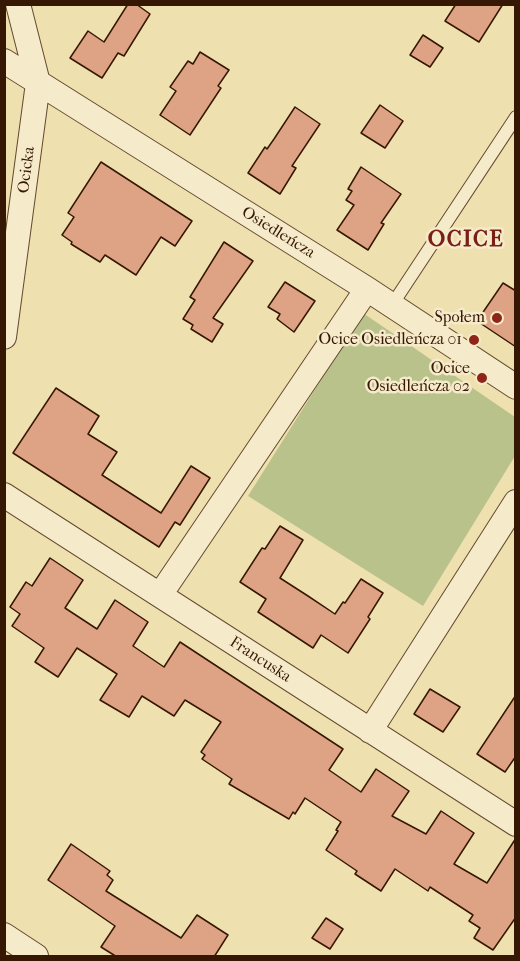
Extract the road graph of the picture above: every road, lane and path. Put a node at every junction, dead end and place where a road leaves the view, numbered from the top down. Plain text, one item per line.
1 (18, 4) edge
2 (4, 61) edge
3 (38, 83) junction
4 (516, 117) edge
5 (367, 289) junction
6 (392, 305) junction
7 (4, 337) edge
8 (516, 387) edge
9 (4, 495) edge
10 (516, 502) edge
11 (160, 596) junction
12 (370, 731) junction
13 (516, 824) edge
14 (4, 935) edge
15 (36, 957) edge

1 - 3 street, Ocicka
2 - 3 street, Osiedleńcza
3 - 5 street, Osiedleńcza
3 - 7 street, Ocicka
4 - 6 lane
5 - 6 street, Osiedleńcza
5 - 11 street
6 - 8 street, Osiedleńcza
9 - 11 street, Francuska
10 - 12 street
11 - 12 street, Francuska
12 - 13 street, Francuska
14 - 15 street

